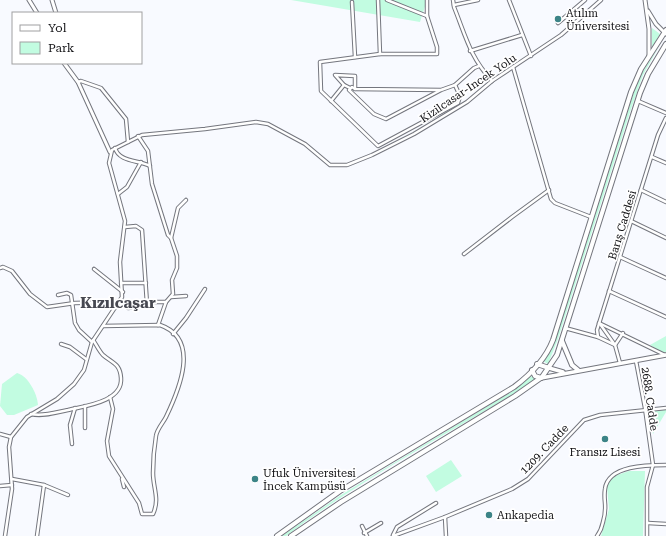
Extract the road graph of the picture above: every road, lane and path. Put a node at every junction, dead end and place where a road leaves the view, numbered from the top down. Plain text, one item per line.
1 (29, 0) edge
2 (52, 0) edge
3 (378, 0) edge
4 (387, 0) edge
5 (427, 0) edge
6 (453, 0) edge
7 (478, 0) edge
8 (509, 0) edge
9 (585, 0) edge
10 (601, 0) edge
11 (645, 0) edge
12 (352, 2) dead end
13 (454, 5) junction
14 (646, 8) junction
15 (36, 12) edge
16 (56, 12) edge
17 (427, 16) junction
18 (558, 22) dead end
19 (665, 32) edge
20 (522, 35) junction
21 (666, 44) edge
22 (470, 50) junction
23 (380, 54) junction
24 (649, 55) junction
25 (531, 56) junction
26 (355, 57) junction
27 (65, 64) edge
28 (479, 66) junction
29 (513, 67) junction
30 (492, 81) junction
31 (78, 82) junction
32 (344, 85) junction
33 (455, 85) junction
34 (350, 88) junction
35 (355, 89) junction
36 (441, 90) junction
37 (331, 101) junction
38 (637, 101) junction
39 (666, 113) edge
40 (666, 118) edge
41 (665, 122) edge
42 (138, 136) junction
43 (128, 142) junction
44 (115, 148) junction
45 (110, 152) junction
46 (652, 156) junction
47 (141, 162) junction
48 (666, 163) edge
49 (150, 167) junction
50 (549, 190) junction
51 (641, 190) junction
52 (118, 194) junction
53 (186, 200) dead end
54 (666, 202) edge
55 (591, 217) junction
56 (631, 221) junction
57 (125, 228) junction
58 (171, 238) junction
59 (666, 238) edge
60 (464, 254) dead end
61 (620, 256) junction
62 (0, 268) edge
63 (94, 269) dead end
64 (666, 278) edge
65 (121, 283) junction
66 (146, 283) junction
67 (205, 289) dead end
68 (609, 291) junction
69 (123, 292) junction
70 (58, 295) dead end
71 (186, 296) dead end
72 (172, 297) junction
73 (120, 301) junction
74 (166, 302) junction
75 (72, 304) junction
76 (147, 304) junction
77 (666, 317) edge
78 (599, 323) junction
79 (158, 325) junction
80 (103, 326) junction
81 (566, 328) junction
82 (623, 333) junction
83 (173, 334) junction
84 (598, 337) junction
85 (93, 341) junction
86 (561, 341) junction
87 (61, 344) dead end
88 (615, 345) junction
89 (666, 355) edge
90 (86, 359) junction
91 (636, 360) junction
92 (620, 363) junction
93 (537, 364) junction
94 (549, 368) junction
95 (532, 370) junction
96 (578, 370) junction
97 (564, 373) junction
98 (541, 378) junction
99 (110, 397) junction
100 (85, 406) junction
101 (75, 408) junction
102 (646, 408) junction
103 (666, 408) edge
104 (32, 414) junction
105 (85, 428) dead end
106 (0, 434) edge
107 (11, 437) junction
108 (72, 444) dead end
109 (653, 465) junction
110 (666, 465) edge
111 (120, 474) junction
112 (12, 479) junction
113 (12, 485) junction
114 (44, 485) junction
115 (0, 486) edge
116 (124, 487) dead end
117 (68, 495) dead end
118 (436, 503) dead end
119 (446, 518) junction
120 (381, 523) dead end
121 (648, 523) junction
122 (666, 524) edge
123 (362, 526) dead end
124 (364, 532) junction
125 (5, 536) edge
126 (37, 536) edge
127 (277, 536) edge
128 (291, 536) edge
129 (367, 536) edge
130 (393, 536) edge
131 (446, 536) edge
132 (597, 536) edge
133 (647, 536) edge

1 - 15 street
2 - 16 street
3 - 23 street
4 - 17 street
5 - 17 street
6 - 13 street
7 - 13 street
8 - 20 street
9 - 18 street
10 - 25 street, Kizilcasar-Incek Yolu
11 - 14 street
12 - 26 street
13 - 22 street
14 - 19 street
14 - 24 street
17 - 23 street
19 - 24 main road
20 - 22 street
20 - 25 street
21 - 38 main road
22 - 28 street
23 - 26 street
24 - 55 main road
25 - 29 street, Kizilcasar-Incek Yolu
26 - 37 street
27 - 31 street
28 - 30 street
28 - 33 street
29 - 30 street, Kizilcasar-Incek Yolu
29 - 50 street
30 - 42 street, Kizilcasar-Incek Yolu
31 - 43 street
31 - 45 street
32 - 34 street
32 - 35 street
32 - 37 street
33 - 36 street
33 - 37 street
34 - 35 street
34 - 36 street
35 - 36 street
38 - 39 street
38 - 81 main road
40 - 41 street, Barış Caddesi
41 - 46 street, Barış Caddesi
42 - 43 street, Kizilcasar-Incek Yolu
42 - 49 street
43 - 44 street, Kizilcasar-Incek Yolu
44 - 45 street, Kizilcasar-Incek Yolu
44 - 47 street
45 - 52 street
46 - 48 street
46 - 51 street, Barış Caddesi
47 - 49 street
47 - 52 street
49 - 58 street
50 - 55 street
50 - 60 street
51 - 54 street
51 - 56 street, Barış Caddesi
52 - 57 street
53 - 58 street
55 - 93 main road
56 - 59 street
56 - 61 street, Barış Caddesi
57 - 65 street
57 - 66 street
58 - 72 street
61 - 64 street
61 - 68 street, Barış Caddesi
62 - 75 street
63 - 69 street
65 - 66 street
65 - 69 street
66 - 76 street
67 - 83 street
68 - 77 street
68 - 78 street, Barış Caddesi
69 - 73 street
70 - 75 street
71 - 72 street
72 - 74 street
73 - 75 street
73 - 76 street
73 - 80 street
74 - 76 street
74 - 79 street
75 - 85 street
78 - 82 street
78 - 84 street, Barış Caddesi
78 - 88 street
79 - 80 street
79 - 83 street
80 - 85 street
81 - 84 street
81 - 86 main road
82 - 88 street
82 - 89 street
83 - 111 street
84 - 88 street
85 - 90 street
85 - 99 street
86 - 94 main road
86 - 96 main road
87 - 90 street
88 - 92 street
89 - 91 main road
90 - 104 street
91 - 92 main road
91 - 102 street, 2688. Cadde
92 - 96 main road
93 - 94 main road
93 - 95 main road
94 - 97 main road
94 - 98 main road
95 - 98 main road
95 - 127 main road
96 - 97 main road
97 - 98 main road
98 - 128 main road
99 - 100 street
99 - 111 street
100 - 101 street
100 - 105 street
101 - 104 street
101 - 108 street
102 - 103 street, 1209. Cadde
102 - 109 street, 2688. Cadde
102 - 119 street, 1209. Cadde
104 - 107 street
106 - 107 street
107 - 112 street
109 - 110 street
109 - 121 street, 2688. Cadde
109 - 132 street
111 - 116 street
112 - 113 street
112 - 114 street
113 - 115 street
113 - 125 street
114 - 117 street
114 - 126 street
118 - 130 street
119 - 130 street, 1209. Cadde
119 - 131 street
120 - 124 street
121 - 122 street
121 - 133 street, 2688. Cadde
123 - 124 street
124 - 129 street

